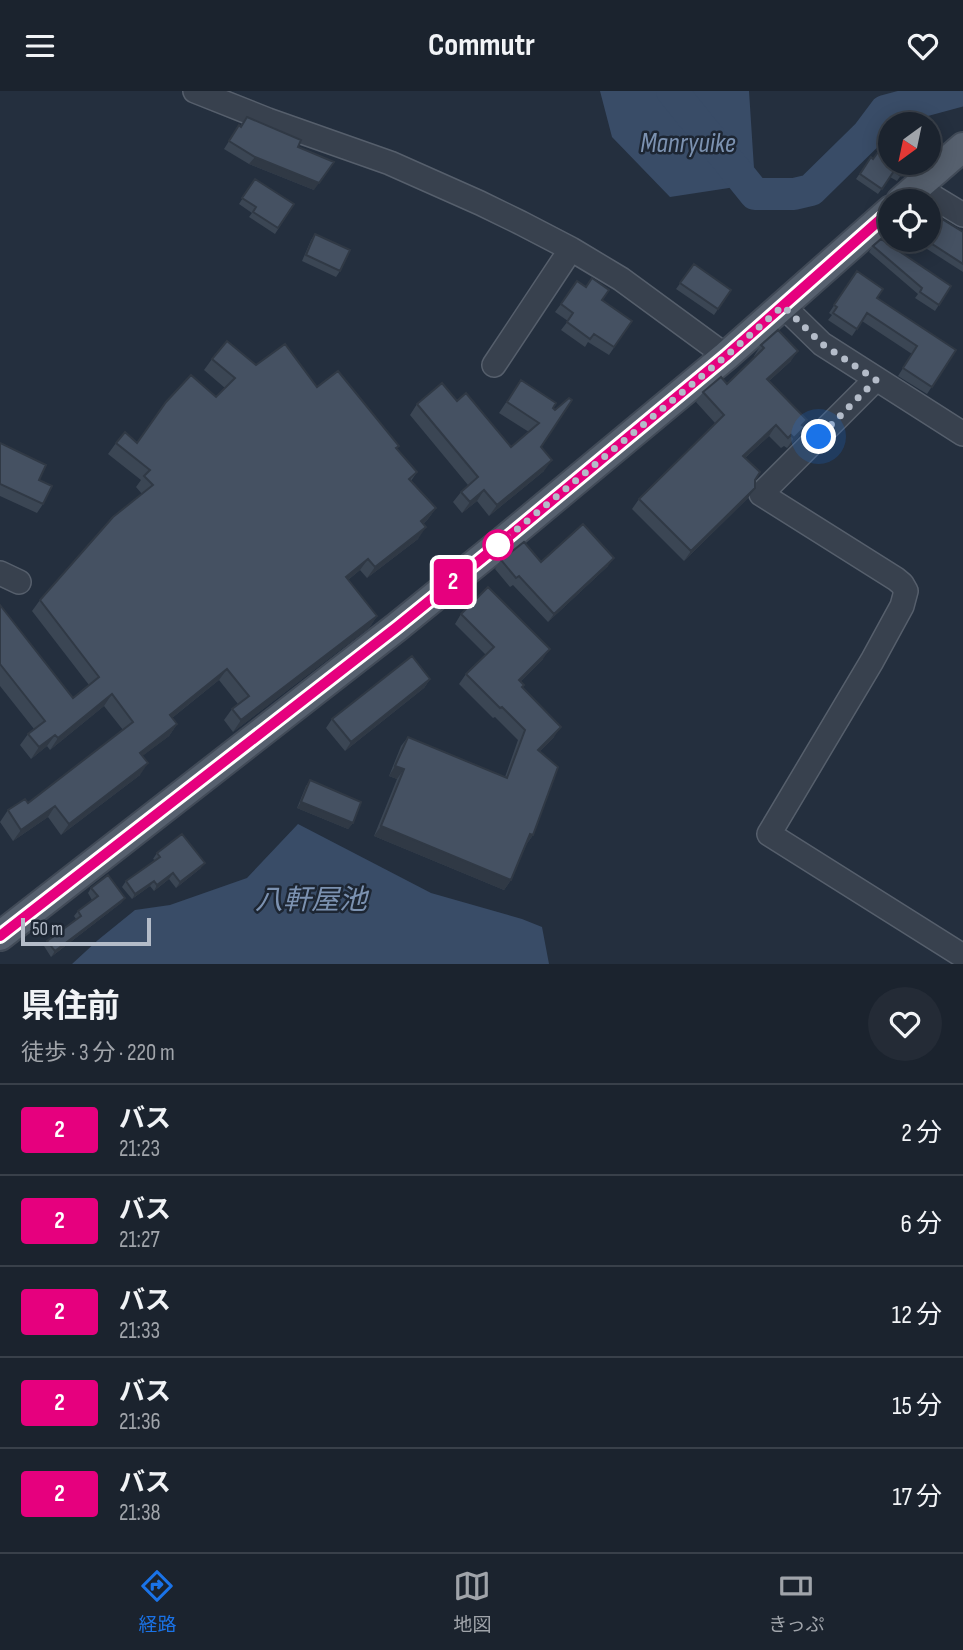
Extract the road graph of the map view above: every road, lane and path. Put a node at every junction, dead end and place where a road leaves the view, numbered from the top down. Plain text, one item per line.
1 (195, 91) edge
2 (963, 147) edge
3 (915, 189) edge
4 (941, 206) edge
5 (963, 215) edge
6 (878, 222) edge
7 (571, 249) junction
8 (783, 306) junction
9 (726, 356) junction
10 (494, 365) dead end
11 (876, 380) junction
12 (963, 434) edge
13 (0, 936) edge
14 (952, 956) edge

1 - 7 street
2 - 3 main road
4 - 5 street
6 - 8 main road
7 - 9 street
7 - 10 street
8 - 9 main road
8 - 11 street
9 - 13 main road
11 - 12 street
11 - 14 street

